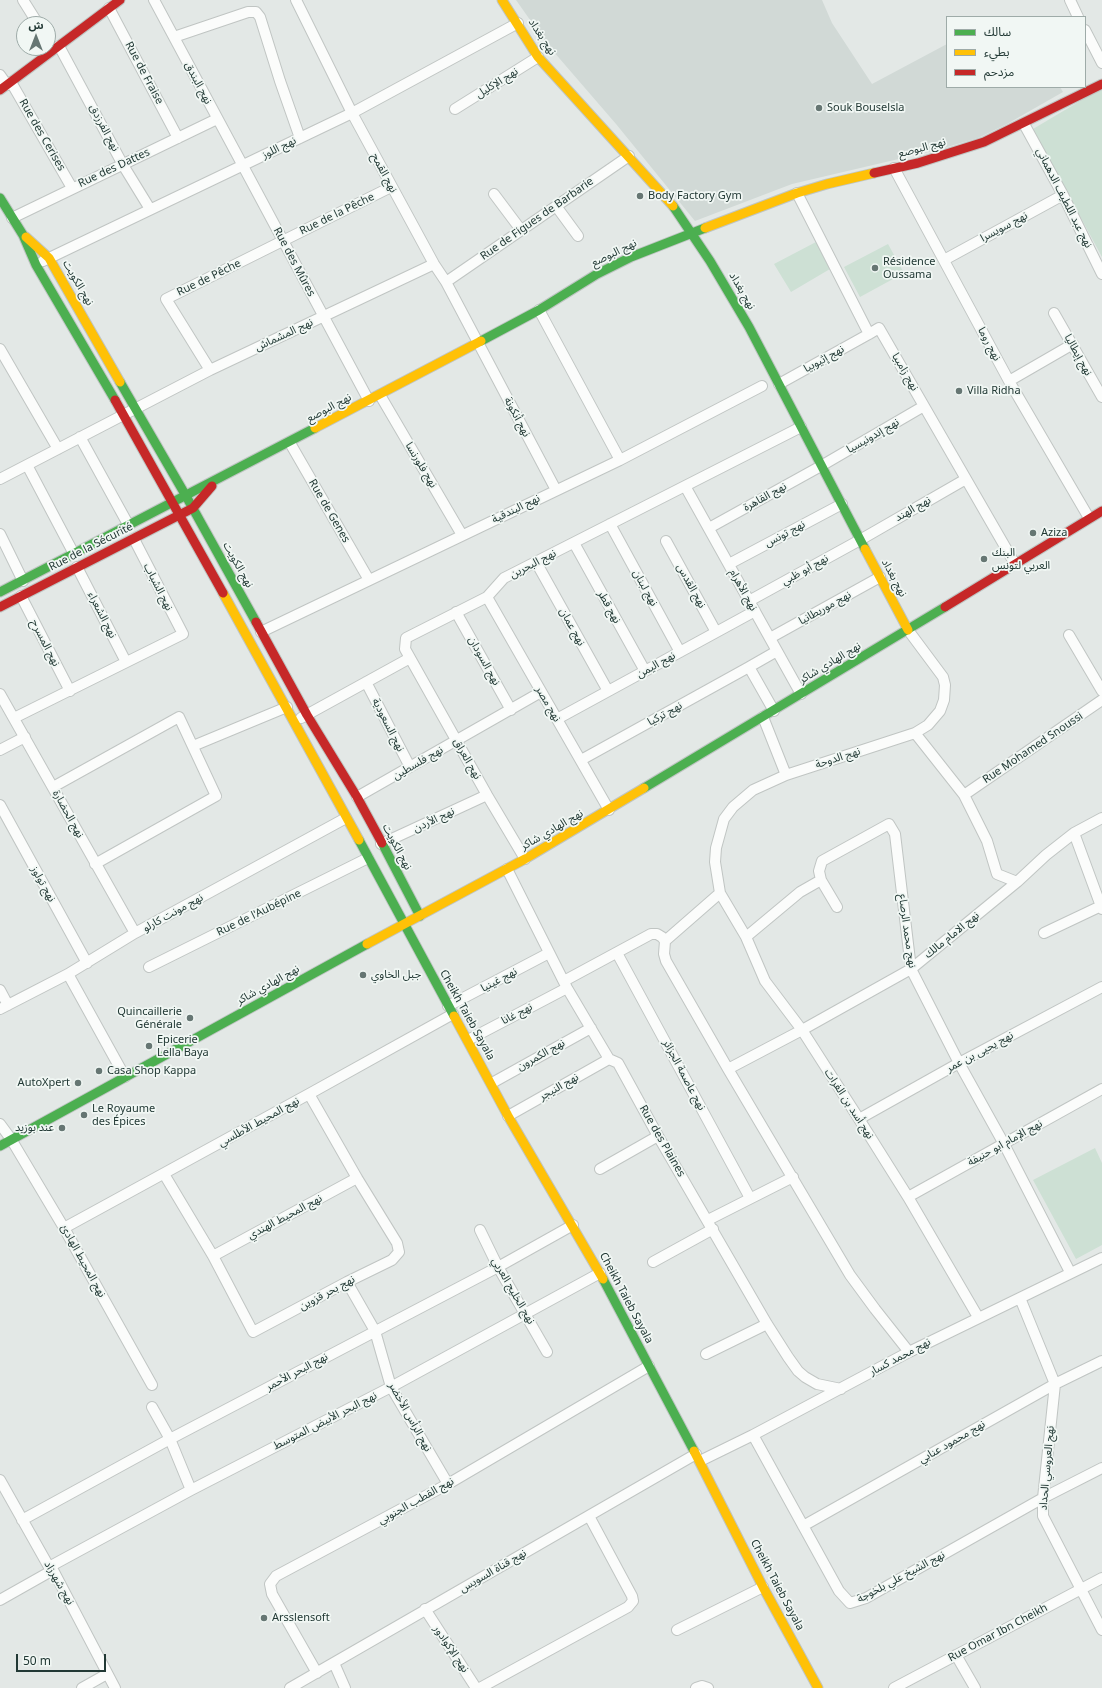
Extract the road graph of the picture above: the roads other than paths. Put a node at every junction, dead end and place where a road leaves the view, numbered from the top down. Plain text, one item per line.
1 (23, 0) edge
2 (120, 0) edge
3 (154, 0) edge
4 (296, 0) edge
5 (502, 0) edge
6 (1070, 0) edge
7 (109, 8) junction
8 (33, 16) edge
9 (1078, 16) edge
10 (518, 23) junction
11 (1086, 32) edge
12 (174, 37) junction
13 (56, 49) joint
14 (47, 56) edge
15 (538, 57) junction
16 (1102, 63) edge
17 (0, 75) edge
18 (1102, 84) edge
19 (6, 86) edge
20 (455, 109) dead end
21 (352, 113) junction
22 (217, 119) junction
23 (1024, 124) junction
24 (178, 138) junction
25 (300, 138) junction
26 (629, 156) junction
27 (123, 164) junction
28 (242, 166) junction
29 (894, 168) junction
30 (391, 187) junction
31 (72, 188) junction
32 (797, 193) junction
33 (494, 194) dead end
34 (1064, 195) junction
35 (0, 198) edge
36 (556, 206) junction
37 (150, 209) junction
38 (12, 218) junction
39 (521, 230) junction
40 (691, 233) junction
41 (23, 235) junction
42 (578, 236) dead end
43 (283, 241) junction
44 (49, 258) junction
45 (944, 260) junction
46 (434, 264) junction
47 (36, 265) junction
48 (1102, 274) edge
49 (446, 282) junction
50 (540, 310) junction
51 (1054, 313) dead end
52 (323, 316) junction
53 (869, 334) junction
54 (478, 344) junction
55 (1073, 344) junction
56 (0, 349) edge
57 (210, 370) junction
58 (1009, 382) junction
59 (778, 384) junction
60 (762, 386) dead end
61 (380, 395) junction
62 (1102, 397) edge
63 (369, 401) junction
64 (924, 406) junction
65 (136, 408) junction
66 (123, 414) junction
67 (801, 428) junction
68 (80, 437) junction
69 (290, 443) junction
70 (58, 449) junction
71 (620, 460) junction
72 (26, 465) junction
73 (821, 466) junction
74 (0, 479) edge
75 (966, 479) junction
76 (216, 481) junction
77 (685, 486) junction
78 (556, 490) junction
79 (186, 496) junction
80 (173, 503) junction
81 (842, 504) junction
82 (193, 508) junction
83 (1102, 511) edge
84 (180, 515) junction
85 (1089, 518) junction
86 (610, 524) junction
87 (129, 526) junction
88 (709, 528) junction
89 (0, 534) edge
90 (462, 535) junction
91 (134, 539) junction
92 (860, 540) junction
93 (666, 541) dead end
94 (574, 543) junction
95 (74, 554) junction
96 (536, 562) junction
97 (729, 564) junction
98 (1015, 564) junction
99 (77, 567) junction
100 (880, 577) junction
101 (23, 580) junction
102 (368, 580) junction
103 (0, 592) edge
104 (21, 596) junction
105 (487, 597) junction
106 (749, 601) junction
107 (0, 607) edge
108 (755, 611) junction
109 (456, 612) junction
110 (908, 630) junction
111 (261, 632) junction
112 (716, 632) junction
113 (1069, 636) dead end
114 (770, 638) junction
115 (777, 651) junction
116 (680, 652) junction
117 (410, 658) junction
118 (126, 662) junction
119 (749, 667) junction
120 (645, 671) junction
121 (366, 682) junction
122 (70, 691) junction
123 (608, 691) junction
124 (1102, 691) edge
125 (541, 692) junction
126 (801, 694) junction
127 (0, 696) edge
128 (1102, 700) edge
129 (287, 707) junction
130 (511, 710) junction
131 (774, 711) junction
132 (307, 715) junction
133 (14, 718) junction
134 (763, 718) junction
135 (557, 719) junction
136 (295, 721) junction
137 (915, 733) junction
138 (25, 737) junction
139 (456, 741) junction
140 (193, 746) junction
141 (0, 750) edge
142 (581, 760) junction
143 (410, 767) junction
144 (786, 775) junction
145 (53, 787) junction
146 (487, 795) junction
147 (964, 795) junction
148 (357, 797) junction
149 (0, 805) edge
150 (609, 810) junction
151 (346, 818) junction
152 (1102, 818) edge
153 (1074, 833) junction
154 (381, 844) junction
155 (368, 858) junction
156 (525, 859) junction
157 (95, 864) junction
158 (507, 869) junction
159 (821, 880) junction
160 (1017, 882) junction
161 (720, 893) junction
162 (837, 907) dead end
163 (1101, 908) edge
164 (420, 916) junction
165 (403, 924) junction
166 (135, 933) junction
167 (1044, 933) dead end
168 (746, 937) junction
169 (665, 941) junction
170 (549, 953) junction
171 (617, 953) junction
172 (87, 963) junction
173 (149, 968) dead end
174 (911, 969) junction
175 (68, 974) junction
176 (565, 985) junction
177 (1102, 987) edge
178 (0, 990) edge
179 (4, 1007) edge
180 (450, 1010) junction
181 (591, 1028) junction
182 (802, 1030) junction
183 (468, 1040) junction
184 (609, 1059) junction
185 (959, 1063) junction
186 (728, 1069) junction
187 (125, 1077) junction
188 (492, 1083) junction
189 (1102, 1089) edge
190 (309, 1094) junction
191 (508, 1116) junction
192 (859, 1119) junction
193 (0, 1124) edge
194 (658, 1136) junction
195 (12, 1139) junction
196 (1004, 1144) junction
197 (0, 1146) edge
198 (600, 1169) dead end
199 (164, 1174) junction
200 (357, 1178) junction
201 (793, 1178) junction
202 (908, 1197) junction
203 (750, 1198) junction
204 (710, 1224) junction
205 (573, 1225) junction
206 (64, 1228) junction
207 (480, 1230) dead end
208 (213, 1256) junction
209 (1102, 1258) edge
210 (653, 1262) dead end
211 (498, 1267) junction
212 (1070, 1272) junction
213 (600, 1273) junction
214 (347, 1282) junction
215 (1020, 1298) junction
216 (526, 1314) junction
217 (978, 1317) junction
218 (766, 1324) junction
219 (375, 1331) junction
220 (547, 1352) dead end
221 (909, 1352) junction
222 (706, 1354) dead end
223 (1102, 1361) edge
224 (650, 1366) junction
225 (1055, 1384) junction
226 (152, 1385) dead end
227 (391, 1387) junction
228 (841, 1389) junction
229 (152, 1407) dead end
230 (753, 1436) junction
231 (170, 1440) junction
232 (698, 1458) junction
233 (1102, 1468) edge
234 (0, 1480) edge
235 (448, 1484) junction
236 (191, 1490) junction
237 (4, 1498) edge
238 (1044, 1498) junction
239 (589, 1516) junction
240 (22, 1520) junction
241 (803, 1526) junction
242 (51, 1568) junction
243 (1102, 1578) edge
244 (764, 1587) junction
245 (1080, 1590) junction
246 (0, 1600) edge
247 (425, 1609) junction
248 (677, 1630) dead end
249 (1102, 1630) edge
250 (956, 1655) junction
251 (334, 1663) junction
252 (317, 1673) junction
253 (107, 1674) junction
254 (82, 1688) edge
255 (115, 1688) edge
256 (290, 1688) edge
257 (345, 1688) edge
258 (476, 1688) edge
259 (480, 1688) edge
260 (696, 1688) edge
261 (708, 1688) edge
262 (818, 1688) edge
263 (894, 1688) edge
264 (975, 1688) edge

1 - 8 street
2 - 7 street
3 - 12 street, نهج البندق
4 - 21 street, نهج القمح
5 - 10 street, نهج بغداد
6 - 9 street
7 - 13 street
7 - 24 street, Rue de Fraise
10 - 15 street, نهج بغداد
10 - 21 street, نهج اللوز
11 - 16 street
12 - 22 street, نهج البندق
12 - 25 street
13 - 27 street, نهج الفرزدق
14 - 19 street
15 - 20 street, نهج الإكليل
15 - 26 street, نهج بغداد
17 - 19 street, Rue des Cerises
18 - 23 street, نهج البوصع
19 - 31 street, Rue des Cerises
21 - 25 street, نهج اللوز
21 - 30 street, نهج القمح
22 - 24 street, Rue des Dattes
22 - 28 street, نهج البندق
23 - 29 street, نهج البوصع
23 - 34 street, نهج عبد اللطيف الدهماني
24 - 27 street, Rue des Dattes
25 - 28 street, نهج اللوز
26 - 36 street, Rue de Figues de Barbarie
26 - 40 street, نهج بغداد
27 - 31 street, Rue des Dattes
27 - 37 street, نهج الفرزدق
28 - 37 street, نهج اللوز
28 - 43 street, Rue des Mûres
29 - 32 street, نهج البوصع
29 - 45 street, نهج روما
30 - 43 street, Rue de la Pêche
30 - 46 street, نهج القمح
31 - 38 street, Rue des Dattes
32 - 40 street, نهج البوصع
32 - 53 street
33 - 39 street
34 - 45 street, نهج سويسرا
34 - 48 street, نهج عبد اللطيف الدهماني
35 - 38 street, نهج الكويت
36 - 39 street, Rue de Figues de Barbarie
36 - 42 street
37 - 44 street, نهج اللوز
38 - 41 street, نهج الكويت
39 - 49 street, Rue de Figues de Barbarie
40 - 50 street, نهج البوصع
40 - 59 street, نهج بغداد
41 - 44 street, نهج الكويت
41 - 47 street, نهج الكويت
43 - 52 street, Rue des Mûres
43 - 57 street, Rue de Pêche
44 - 47 street, نهج اللوز
44 - 65 street, نهج الكويت
45 - 58 street, نهج روما
46 - 49 street, نهج القمح
46 - 52 street, نهج المشماش
47 - 66 street, نهج الكويت
49 - 54 street, نهج القمح
50 - 54 street, نهج البوصع
50 - 71 street
51 - 55 street, نهج إيطاليا
52 - 57 street, نهج المشماش
52 - 63 street, Rue des Mûres
53 - 59 street, نهج إثيوبيا
53 - 64 street, نهج زامبيا
54 - 61 street, نهج البوصع
54 - 78 street, نهج أنكونة
55 - 58 street
55 - 62 street, نهج إيطاليا
56 - 70 street
57 - 65 street, نهج المشماش
58 - 85 street, نهج روما
59 - 67 street, نهج بغداد
60 - 71 street, نهج البندقية
61 - 63 street, نهج البوصع
61 - 90 street, نهج فلورنسا
63 - 69 street, نهج البوصع
64 - 73 street, نهج إندونيسيا
64 - 75 street, نهج زامبيا
65 - 66 street, نهج المشماش
65 - 79 street, نهج الكويت
66 - 68 street, نهج المشماش
66 - 80 street, نهج الكويت
67 - 73 street, نهج بغداد
67 - 77 street, نهج البحرين
68 - 70 street, نهج المشماش
68 - 87 street
69 - 76 street, نهج البوصع
69 - 102 street, Rue de Genes
70 - 72 street, نهج المشماش
71 - 78 street, نهج البندقية
72 - 74 street, نهج المشماش
72 - 95 street
73 - 81 street, نهج بغداد
73 - 88 street, نهج القاهرة
75 - 92 street, نهج الهند
75 - 98 street, نهج زامبيا
76 - 79 street, نهج البوصع
76 - 82 street
77 - 86 street, نهج البحرين
77 - 88 street, نهج الأهرام
78 - 90 street, نهج البندقية
79 - 80 street, Rue de la Sécurité
79 - 82 street, نهج الكويت
80 - 84 street, نهج الكويت
80 - 87 street, Rue de la Sécurité
81 - 92 street, نهج بغداد
81 - 97 street, نهج تونس
82 - 84 street, Rue de la Sécurité
82 - 111 street, نهج الكويت
83 - 85 street, نهج الهادي شاكر
84 - 91 street, Rue de la Sécurité
84 - 129 street, نهج الكويت
85 - 98 street, نهج الهادي شاكر
86 - 94 street, نهج البحرين
86 - 116 street, نهج لبنان
87 - 95 street, Rue de la Sécurité
88 - 97 street, نهج الأهرام
89 - 101 street
90 - 102 street, نهج البندقية
91 - 99 street, Rue de la Sécurité
91 - 118 street, نهج الشباب
92 - 100 street, نهج بغداد
92 - 106 street, نهج أبو ظبي
93 - 112 street, نهج القدس
94 - 96 street, نهج البحرين
94 - 120 street, نهج قطر
95 - 101 street, Rue de la Sécurité
96 - 105 street, نهج البحرين
96 - 123 street, نهج عمان
97 - 106 street, نهج الأهرام
98 - 110 street, نهج الهادي شاكر
99 - 104 street, Rue de la Sécurité
99 - 118 street, نهج الشعراء
100 - 110 street, نهج بغداد
100 - 114 street, نهج موريطانيا
101 - 103 street, Rue de la Sécurité
102 - 111 street, نهج البندقية
104 - 107 street, Rue de la Sécurité
104 - 122 street, نهج المسرح
105 - 109 street, نهج البحرين
105 - 125 street, نهج مصر
106 - 108 street, نهج الأهرام
108 - 112 street, نهج اليمن
108 - 114 street, نهج الأهرام
109 - 117 street, نهج البحرين
109 - 130 street, نهج السودان
110 - 126 street, نهج الهادي شاكر
110 - 137 street, نهج الدوحة
111 - 132 street, نهج الكويت
112 - 116 street, نهج اليمن
113 - 124 street
114 - 115 street, نهج الأهرام
115 - 119 street
115 - 126 street, نهج الأهرام
116 - 120 street, نهج اليمن
117 - 121 street
117 - 139 street, نهج العراق
118 - 122 street
119 - 131 street
119 - 142 street, نهج تركيا
120 - 123 street, نهج اليمن
121 - 132 street
121 - 143 street, نهج السعودية
122 - 133 street
123 - 135 street, نهج اليمن
125 - 130 street, نهج فلسطين
125 - 135 street, نهج مصر
126 - 131 street, نهج الهادي شاكر
127 - 133 street, نهج الحضارة
128 - 147 street, Rue Mohamed Snoussi
129 - 136 street, نهج الكويت
129 - 140 street
130 - 139 street, نهج فلسطين
131 - 134 street, نهج الهادي شاكر
132 - 136 street
132 - 148 street, نهج الكويت
133 - 138 street, نهج الحضارة
134 - 144 street
134 - 150 street, نهج الهادي شاكر
135 - 142 street, نهج مصر
136 - 151 street, نهج الكويت
137 - 144 street, نهج الدوحة
137 - 147 street
138 - 141 street
138 - 145 street, نهج الحضارة
139 - 143 street, نهج فلسطين
139 - 146 street, نهج العراق
140 - 145 street
140 - 157 street
142 - 150 street, نهج مصر
143 - 148 street, نهج فلسطين
144 - 161 street, نهج الدوحة
145 - 157 street, نهج الحضارة
146 - 154 street, نهج الأردن
146 - 156 street, نهج العراق
147 - 160 street
148 - 154 street, نهج الكويت
149 - 172 street, نهج تولوز
150 - 156 street, نهج الهادي شاكر
151 - 155 street, نهج الكويت
151 - 166 street, نهج مونت كارلو
152 - 153 street, نهج الامام مالك
153 - 160 street, نهج الامام مالك
153 - 163 street
154 - 164 street, نهج الكويت
155 - 165 street, نهج الكويت
155 - 173 street, Rue de l'Aubépine
156 - 158 street, نهج الهادي شاكر
157 - 166 street, نهج الحضارة
158 - 164 street, نهج الهادي شاكر
158 - 170 street, Rue des Plaines
159 - 162 street
159 - 168 street
159 - 174 street, نهج محمد الرصاع
160 - 174 street, نهج الامام مالك
161 - 168 street, نهج أسد بن الفرات
161 - 169 street
163 - 167 street
164 - 165 street, نهج الهادي شاكر
165 - 180 street, Cheikh Taieb Sayala
165 - 187 street, نهج الهادي شاكر
166 - 172 street, نهج مونت كارلو
168 - 182 street, نهج أسد بن الفرات
169 - 171 street, نهج غانا
169 - 186 street
170 - 176 street, Rue des Plaines
170 - 180 street, نهج غينيا
171 - 176 street, نهج غانا
171 - 203 street, نهج عاصمة الجزائر
172 - 175 street, نهج مونت كارلو
174 - 182 street, نهج الامام مالك
174 - 185 street, نهج محمد الرصاع
175 - 179 street, نهج مونت كارلو
175 - 187 street
176 - 181 street, Rue des Plaines
176 - 183 street, نهج غانا
177 - 185 street, نهج يحيى بن عمر
178 - 179 street
180 - 183 street, Cheikh Taieb Sayala
180 - 190 street, نهج المحيط الأطلسي
181 - 184 street, Rue des Plaines
181 - 188 street, نهج الكمرون
182 - 186 street, نهج الامام مالك
182 - 192 street, نهج أسد بن الفرات
183 - 188 street, Cheikh Taieb Sayala
184 - 191 street, نهج النيجر
184 - 194 street, Rue des Plaines
185 - 192 street, نهج يحيى بن عمر
185 - 196 street, نهج محمد الرصاع
186 - 201 street
187 - 195 street, نهج الهادي شاكر
188 - 191 street, Cheikh Taieb Sayala
189 - 196 street, نهج الإمام ابو حنيفة
190 - 199 street, نهج المحيط الأطلسي
190 - 200 street, نهج بحر قزوين
191 - 205 street, Cheikh Taieb Sayala
192 - 202 street, نهج أسد بن الفرات
193 - 195 street, نهج المحيط الهادئ
194 - 198 street
194 - 204 street, Rue des Plaines
195 - 197 street, نهج الهادي شاكر
195 - 206 street, نهج المحيط الهادئ
196 - 202 street, نهج الإمام ابو حنيفة
196 - 212 street, نهج محمد الرصاع
199 - 206 street, نهج المحيط الأطلسي
199 - 208 street, نهج بحر قزوين
200 - 208 street, نهج المحيط الهندي
200 - 214 street, نهج بحر قزوين
201 - 203 street
201 - 221 street
202 - 217 street, نهج أسد بن الفرات
203 - 204 street
204 - 210 street
204 - 218 street, Rue des Plaines
205 - 211 street, نهج البحر الأحمر
205 - 213 street, Cheikh Taieb Sayala
206 - 226 street, نهج المحيط الهادئ
207 - 211 street, نهج الخليج العربي
208 - 214 street, نهج بحر قزوين
209 - 212 street, نهج محمد كسار
211 - 216 street, نهج الخليج العربي
211 - 219 street, نهج البحر الأحمر
212 - 215 street, نهج محمد كسار
213 - 216 street, نهج البحر الأبيض المتوسط
213 - 224 street, Cheikh Taieb Sayala
214 - 219 street, نهج الرأس الأخضر
215 - 217 street, نهج محمد كسار
215 - 225 street, نهج العروسي الحداد
216 - 220 street, نهج الخليج العربي
216 - 227 street, نهج البحر الأبيض المتوسط
217 - 221 street, نهج محمد كسار
218 - 222 street
218 - 228 street, Rue des Plaines
219 - 227 street, نهج الرأس الأخضر
219 - 231 street, نهج البحر الأحمر
221 - 228 street, نهج محمد كسار
223 - 225 street, نهج محمود عنابي
224 - 232 street, Cheikh Taieb Sayala
224 - 235 street, نهج القطب الجنوبي
225 - 238 street, نهج العروسي الحداد
225 - 241 street, نهج محمود عنابي
227 - 235 street, نهج الرأس الأخضر
227 - 236 street, نهج البحر الأبيض المتوسط
228 - 230 street, نهج محمد كسار
229 - 231 street
230 - 232 street, نهج محمد كسار
230 - 241 street, نهج الشيخ علي بلخوجة
231 - 236 street
231 - 240 street, نهج البحر الأحمر
232 - 239 street, نهج قناة السويس
232 - 244 street, Cheikh Taieb Sayala
233 - 238 street, نهج الشيخ علي بلخوجة
234 - 237 street, نهج شهرزاد
235 - 252 street, نهج القطب الجنوبي
236 - 242 street, نهج البحر الأبيض المتوسط
237 - 240 street, نهج شهرزاد
238 - 241 street, نهج الشيخ علي بلخوجة
238 - 245 street, نهج العروسي الحداد
239 - 247 street, نهج قناة السويس
239 - 259 street
240 - 242 street, نهج شهرزاد
242 - 246 street, نهج البحر الأبيض المتوسط
242 - 253 street, نهج شهرزاد
243 - 245 street, Rue Omar Ibn Cheikh
244 - 248 street
244 - 262 street, Cheikh Taieb Sayala
245 - 249 street, نهج العروسي الحداد
245 - 250 street, Rue Omar Ibn Cheikh
247 - 251 street, نهج قناة السويس
247 - 258 street, نهج الإكوادور
250 - 263 street, Rue Omar Ibn Cheikh
250 - 264 street
251 - 252 street, نهج قناة السويس
251 - 257 street
252 - 256 street, نهج قناة السويس
253 - 254 street
253 - 255 street, نهج شهرزاد
260 - 261 street

